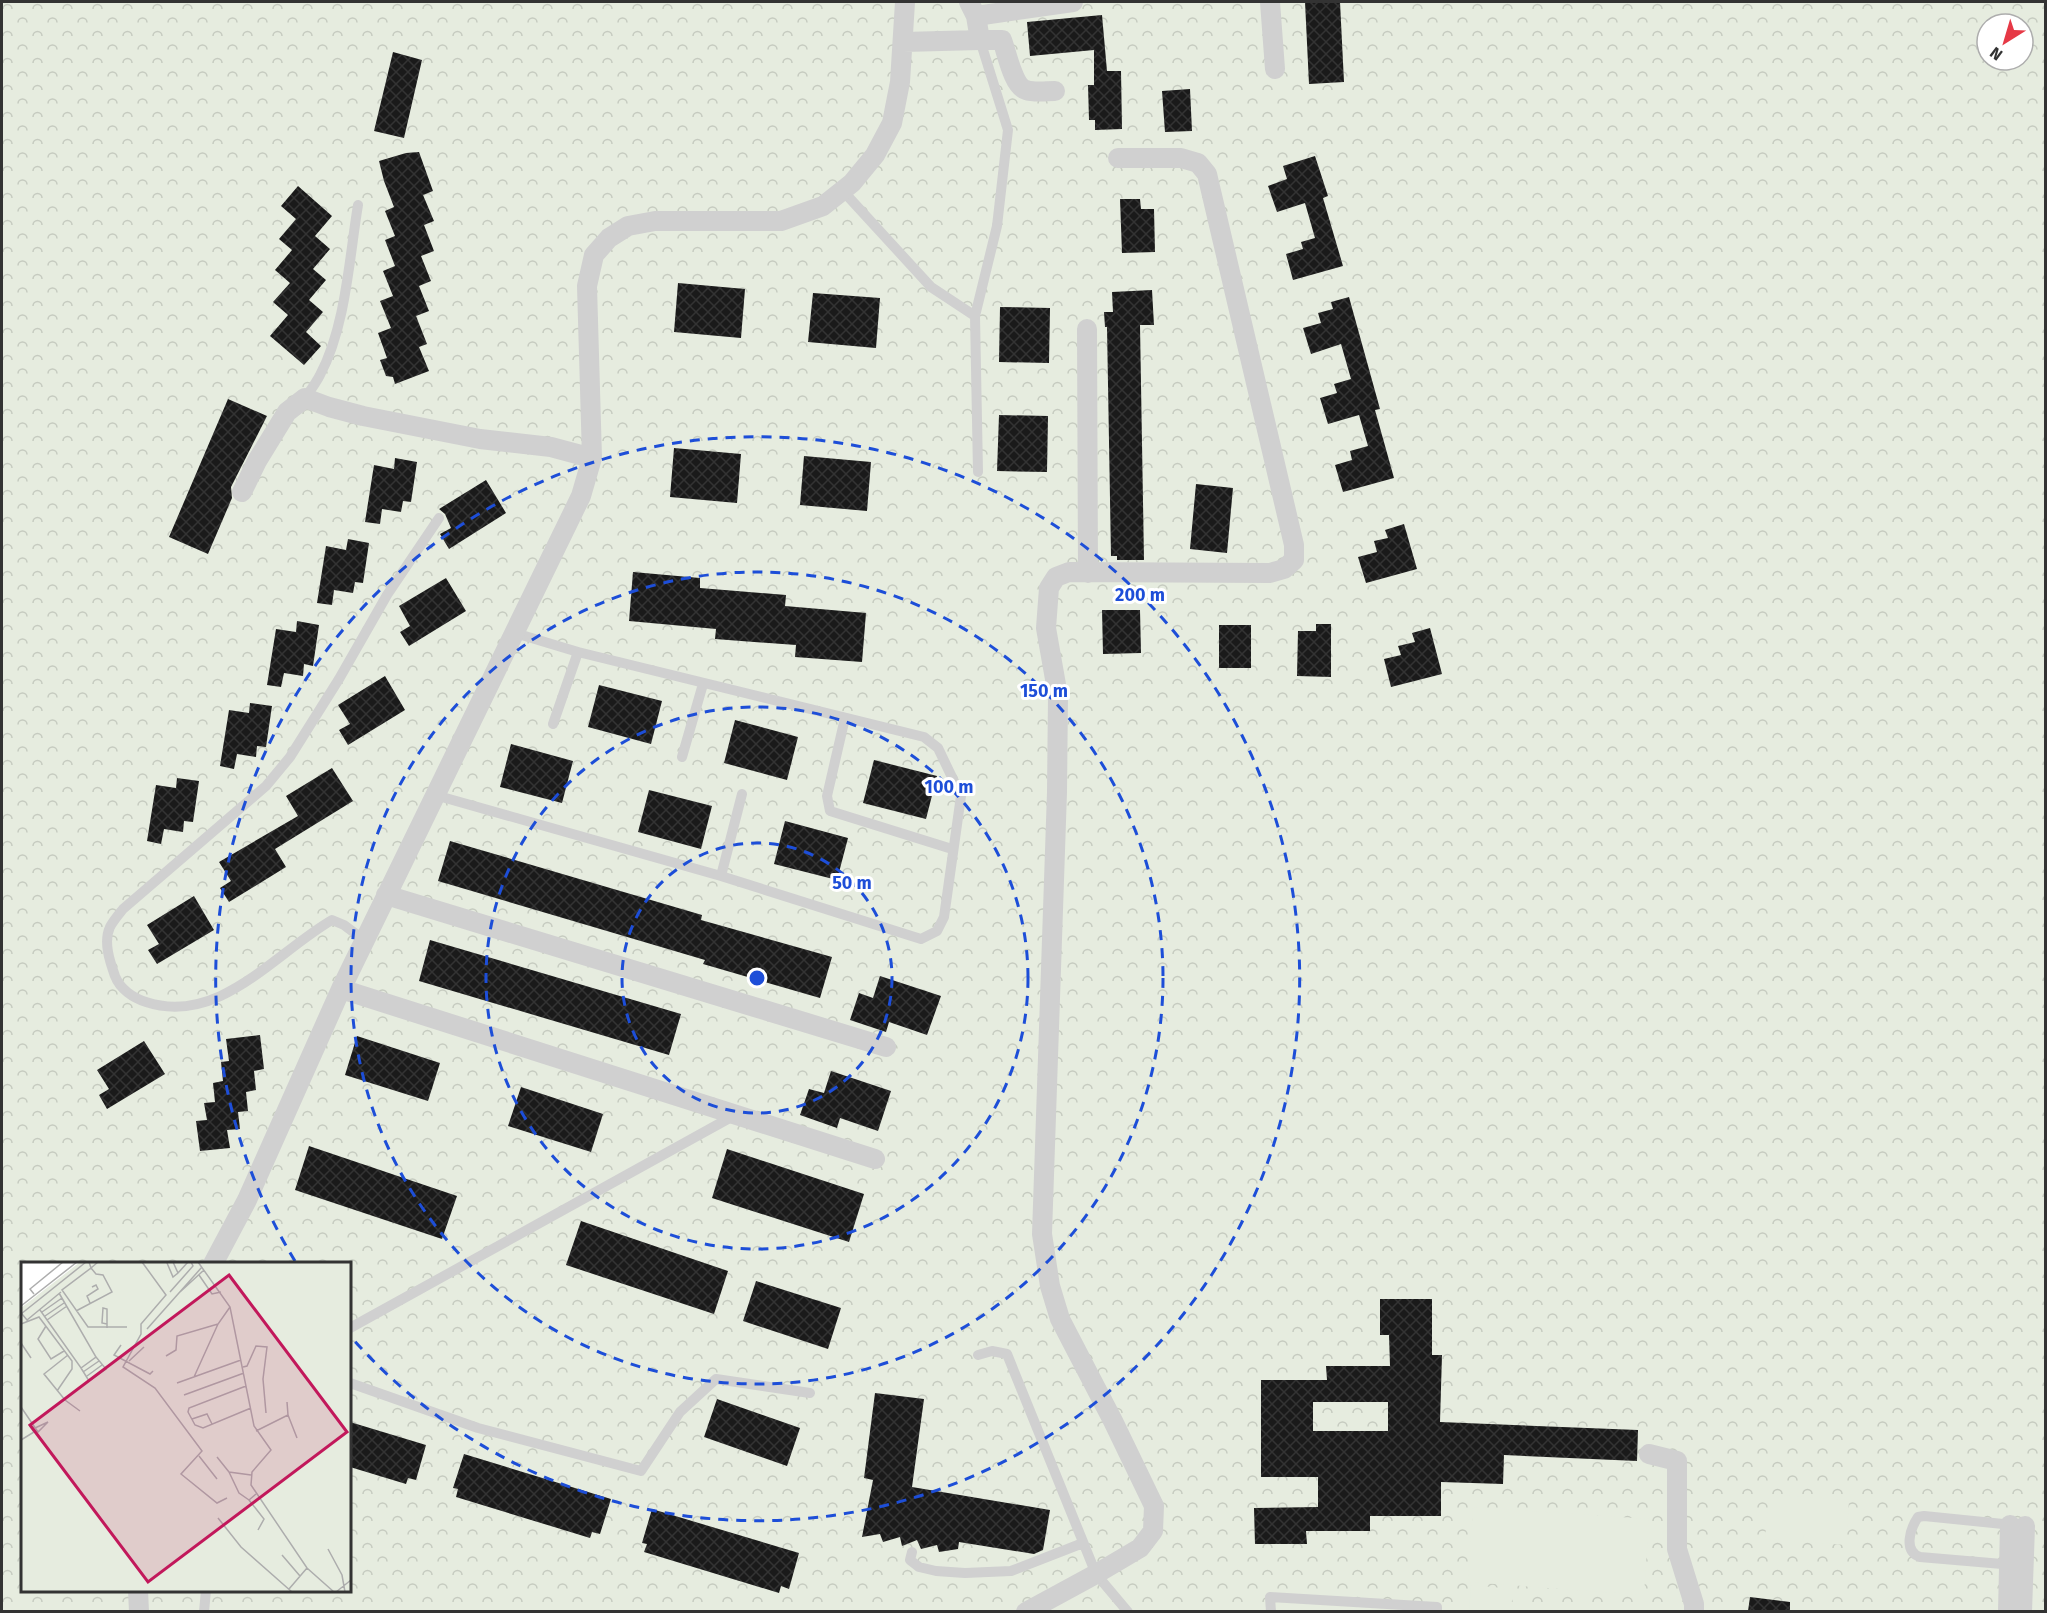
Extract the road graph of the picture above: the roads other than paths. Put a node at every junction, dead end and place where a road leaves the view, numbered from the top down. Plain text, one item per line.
1 (905, 2) edge
2 (1073, 2) edge
3 (1270, 2) edge
4 (972, 9) edge
5 (980, 40) junction
6 (903, 42) junction
7 (1275, 69) dead end
8 (1055, 91) dead end
9 (1118, 158) dead end
10 (843, 190) junction
11 (358, 205) dead end
12 (975, 316) junction
13 (1087, 329) dead end
14 (305, 398) junction
15 (592, 458) junction
16 (978, 472) dead end
17 (242, 492) dead end
18 (439, 518) dead end
19 (1088, 573) junction
20 (515, 633) junction
21 (578, 652) junction
22 (703, 684) junction
23 (845, 718) junction
24 (553, 724) dead end
25 (682, 758) dead end
26 (742, 794) dead end
27 (435, 795) junction
28 (952, 849) junction
29 (721, 876) junction
30 (386, 895) junction
31 (364, 940) junction
32 (341, 989) junction
33 (886, 1047) dead end
34 (735, 1115) junction
35 (874, 1159) dead end
36 (214, 1262) edge
37 (351, 1327) edge
38 (978, 1356) dead end
39 (351, 1383) edge
40 (810, 1393) dead end
41 (1649, 1454) dead end
42 (2017, 1526) joint
43 (1083, 1542) junction
44 (912, 1552) dead end
45 (2016, 1565) junction
46 (1096, 1574) junction
47 (138, 1592) edge
48 (206, 1592) edge
49 (139, 1611) edge
50 (204, 1611) edge
51 (1026, 1611) edge
52 (1128, 1611) edge
53 (1272, 1611) edge
54 (1437, 1611) edge
55 (1694, 1611) edge
56 (2008, 1611) edge
57 (2022, 1611) edge

1 - 6 street
2 - 4 street
3 - 7 street
4 - 5 street
5 - 6 street
5 - 8 street
5 - 12 lane
6 - 10 street
9 - 19 street
10 - 12 lane
10 - 15 street
11 - 14 lane
12 - 16 lane
13 - 19 street
14 - 15 street
14 - 17 street
15 - 20 street
18 - 31 lane
19 - 46 street
20 - 21 lane
20 - 27 street
21 - 22 lane
21 - 24 lane
22 - 23 lane
22 - 25 lane
23 - 28 lane
23 - 28 lane
26 - 29 lane
27 - 29 lane
27 - 30 street
28 - 29 lane
30 - 31 street
30 - 33 street
31 - 32 street
32 - 34 street
32 - 36 street
34 - 35 street
34 - 37 lane
38 - 43 lane
39 - 40 lane
41 - 55 street
42 - 45 street
42 - 45 lane
43 - 44 lane
43 - 46 lane
45 - 56 street
45 - 57 street
46 - 51 street
46 - 52 lane
47 - 49 street
48 - 50 lane
53 - 54 lane

